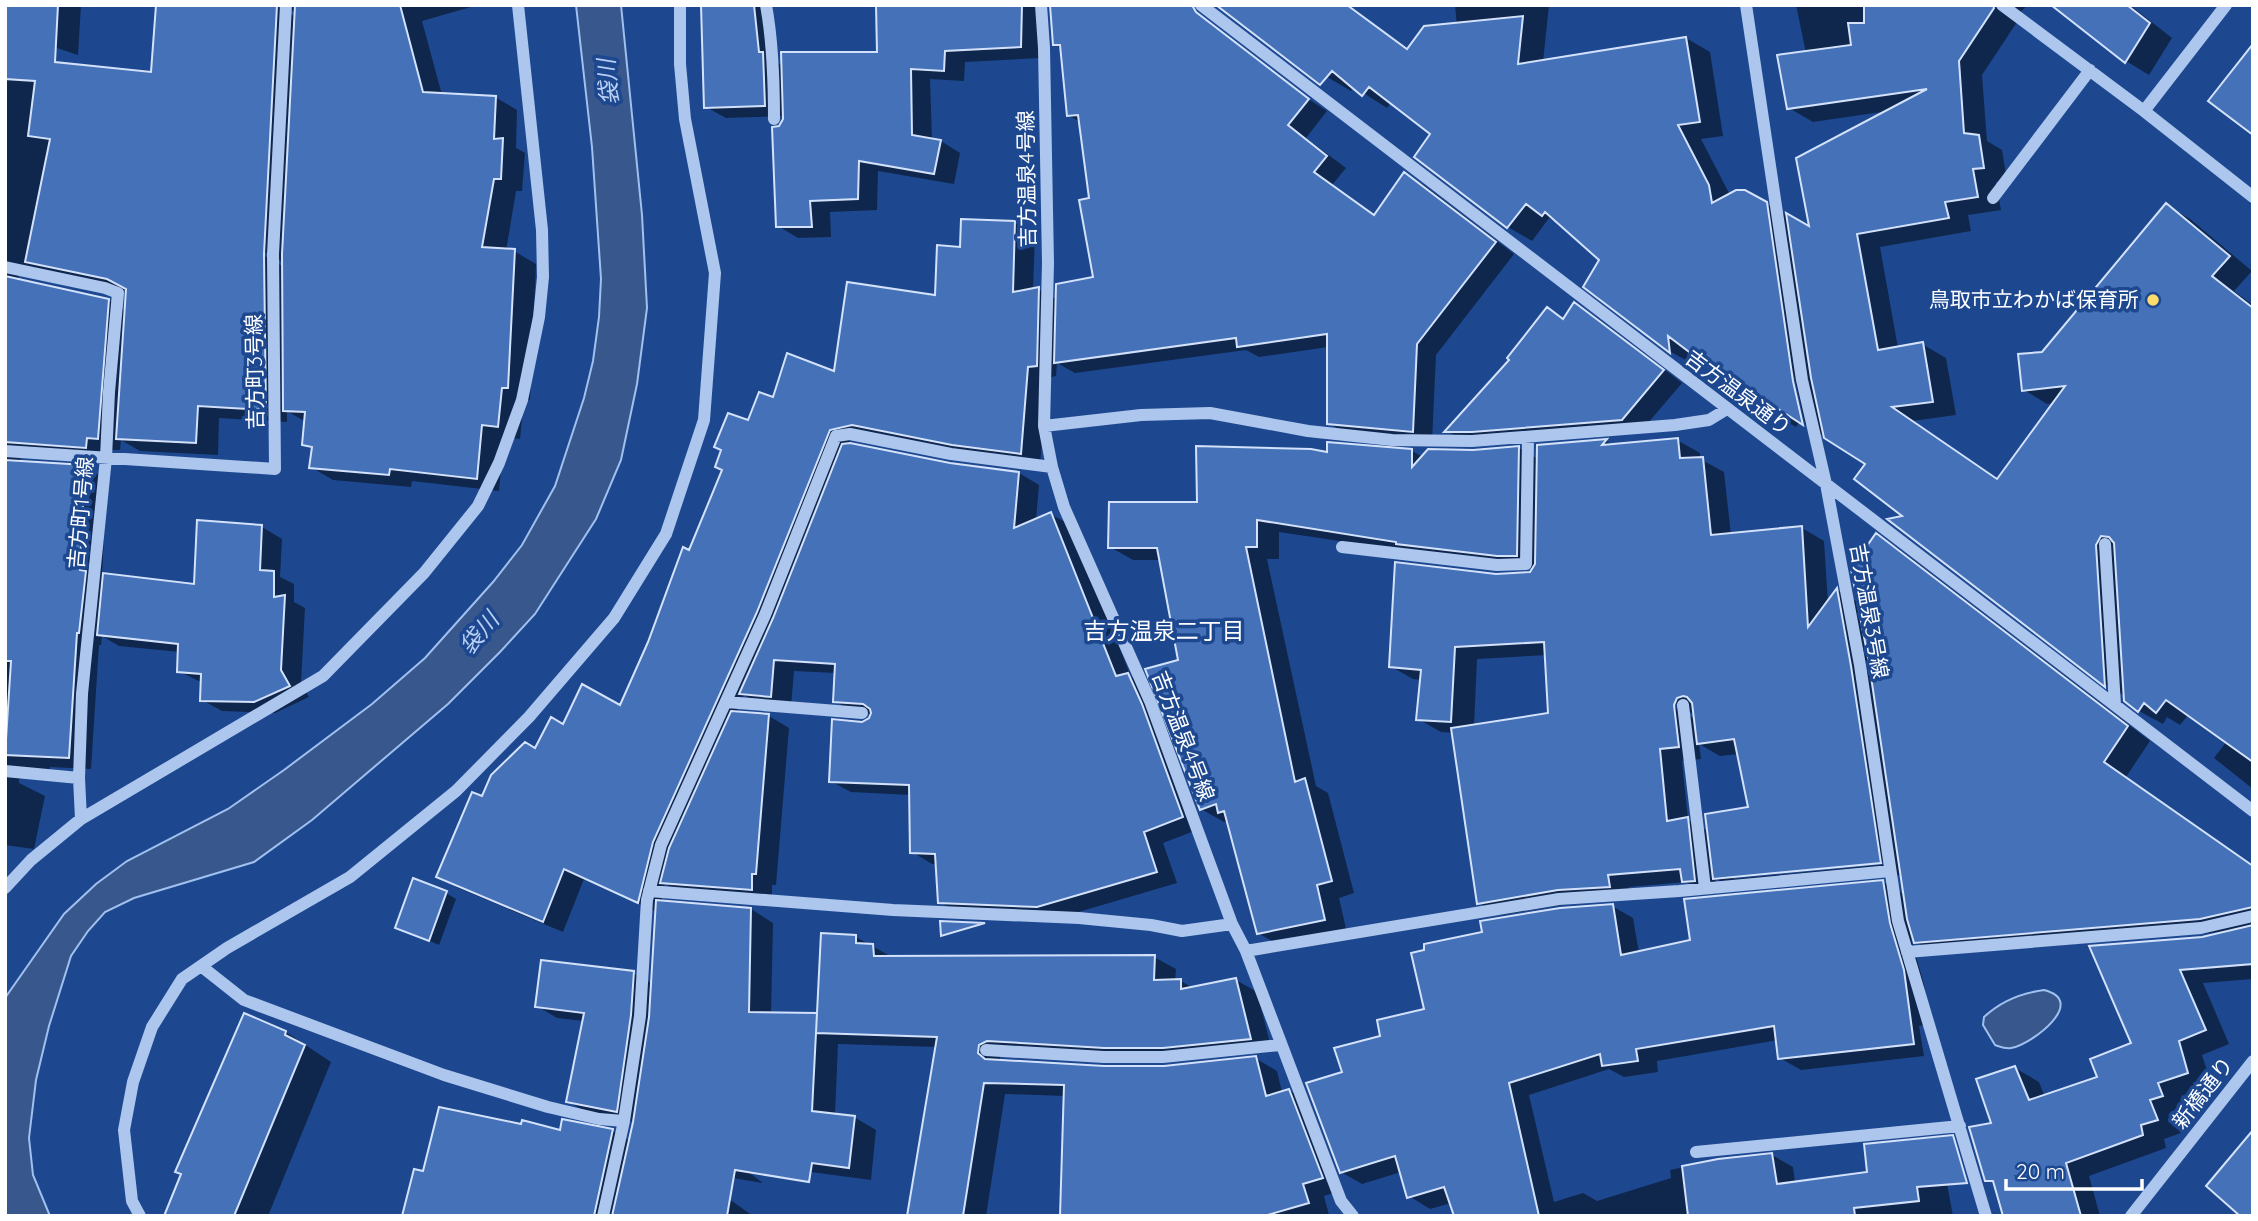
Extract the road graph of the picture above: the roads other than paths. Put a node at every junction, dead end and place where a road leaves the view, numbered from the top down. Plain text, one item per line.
1 (286, 5) edge
2 (519, 5) edge
3 (680, 5) edge
4 (765, 5) edge
5 (1041, 5) edge
6 (1201, 5) edge
7 (1746, 5) edge
8 (2002, 5) edge
9 (2226, 5) edge
10 (2090, 70) junction
11 (2144, 111) junction
12 (774, 119) dead end
13 (2253, 197) edge
14 (1993, 198) dead end
15 (5, 267) edge
16 (1727, 409) junction
17 (1044, 426) junction
18 (1528, 438) junction
19 (5, 452) edge
20 (106, 458) junction
21 (1052, 467) junction
22 (1826, 484) junction
23 (2105, 544) dead end
24 (1342, 547) dead end
25 (726, 702) junction
26 (1683, 705) dead end
27 (2115, 705) junction
28 (862, 713) dead end
29 (5, 771) edge
30 (79, 778) junction
31 (2253, 811) edge
32 (81, 819) junction
33 (1890, 871) junction
34 (5, 888) edge
35 (1705, 888) junction
36 (649, 891) junction
37 (2253, 916) edge
38 (1232, 924) junction
39 (1246, 951) junction
40 (1908, 952) junction
41 (201, 966) junction
42 (1280, 1045) junction
43 (986, 1050) dead end
44 (2253, 1061) edge
45 (624, 1121) junction
46 (1960, 1126) junction
47 (1696, 1152) dead end
48 (139, 1216) edge
49 (603, 1216) edge
50 (1353, 1216) edge
51 (1986, 1216) edge
52 (2131, 1216) edge

1 - 20 street, 吉方町3号線
2 - 32 street
3 - 41 street
4 - 12 street
5 - 17 street, 吉方温泉4号線
6 - 16 street, 吉方温泉通り
7 - 22 street, 吉方温泉3号線
8 - 10 street
9 - 11 street
10 - 11 street
10 - 14 street
11 - 13 street
15 - 20 street, 吉方町1号線
16 - 18 street
16 - 22 street, 吉方温泉通り
17 - 18 street
17 - 21 street, 吉方温泉4号線
18 - 24 street
19 - 20 street, 吉方町3号線
20 - 30 street, 吉方町1号線
21 - 25 street
21 - 38 street, 吉方温泉4号線
22 - 27 street, 吉方温泉通り
22 - 33 street, 吉方温泉3号線
23 - 27 street
25 - 28 street
25 - 36 street
26 - 35 street
27 - 31 street, 吉方温泉通り
29 - 30 street
30 - 32 street, 吉方町1号線
32 - 34 street
33 - 35 street
33 - 40 street, 吉方温泉3号線
35 - 39 street
36 - 38 street
36 - 45 street
37 - 40 street
38 - 39 street, 吉方温泉4号線
39 - 42 street, 吉方温泉4号線
40 - 46 street, 吉方温泉3号線
41 - 45 street
41 - 48 street
42 - 43 street
42 - 50 street, 吉方温泉4号線
44 - 52 street, 新橋通り
45 - 49 street
46 - 47 street
46 - 51 street, 吉方温泉3号線

